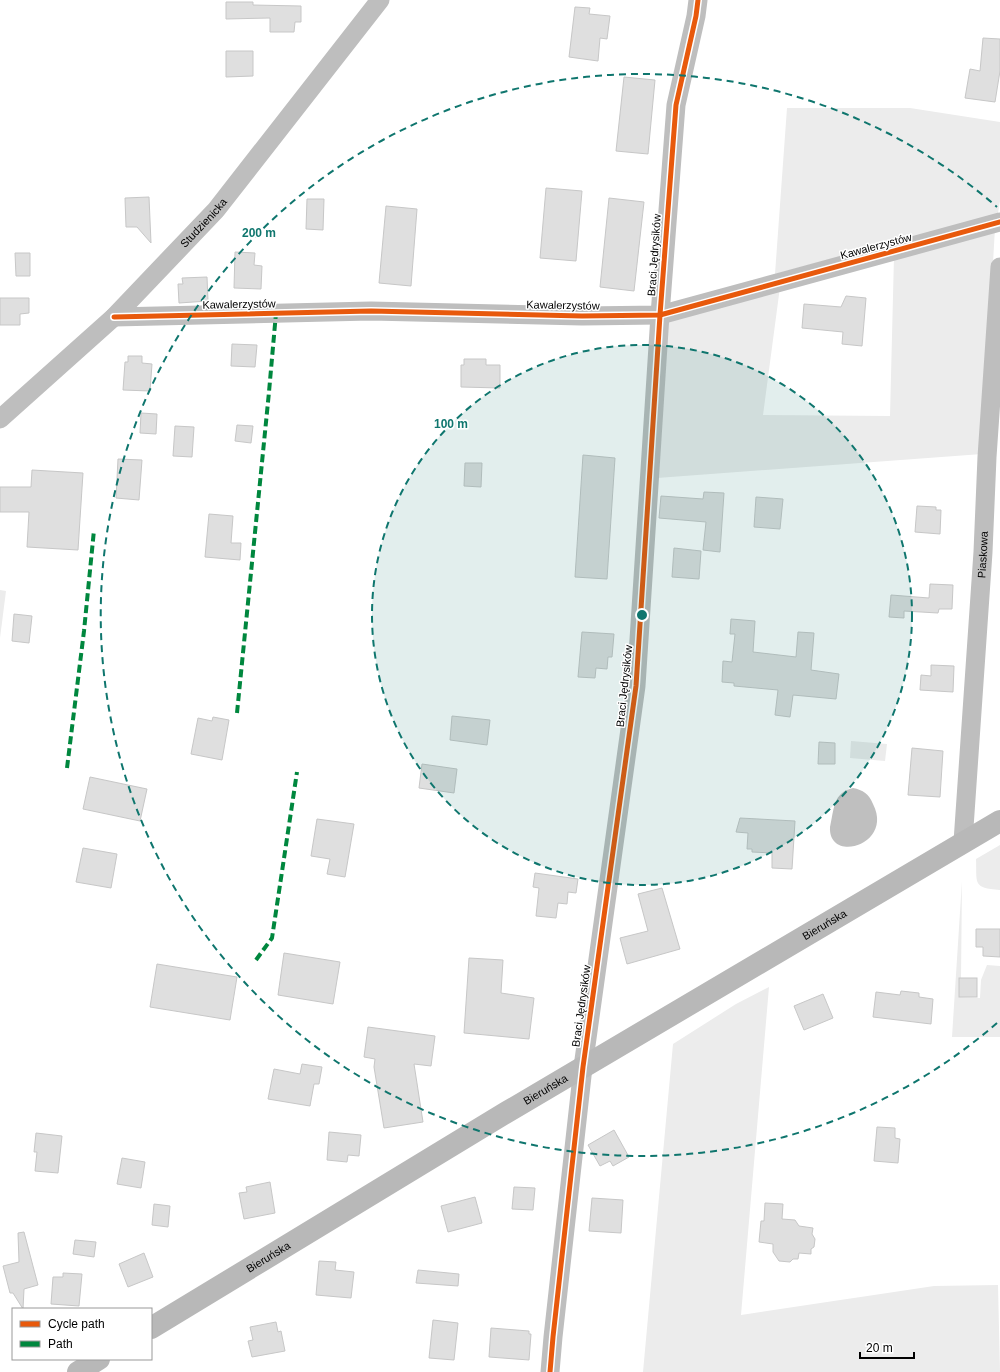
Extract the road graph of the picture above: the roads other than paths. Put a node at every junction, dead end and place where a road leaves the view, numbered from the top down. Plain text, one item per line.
1 (380, 0) edge
2 (698, 0) edge
3 (1000, 222) edge
4 (1000, 267) edge
5 (660, 315) junction
6 (114, 317) junction
7 (0, 419) edge
8 (1000, 820) edge
9 (962, 842) junction
10 (583, 1067) junction
11 (152, 1327) edge
12 (97, 1360) edge
13 (78, 1372) edge
14 (550, 1372) edge

1 - 6 street, Studzienicka
2 - 5 street, Braci Jędrysików
3 - 5 street, Kawalerzystów
4 - 9 street, Piaskowa
5 - 6 street, Kawalerzystów
5 - 10 street, Braci Jędrysików
6 - 7 street, Studzienicka
8 - 9 main road, Bieruńska
9 - 10 main road, Bieruńska
10 - 11 main road, Bieruńska
10 - 14 street, Braci Jędrysików
12 - 13 main road

